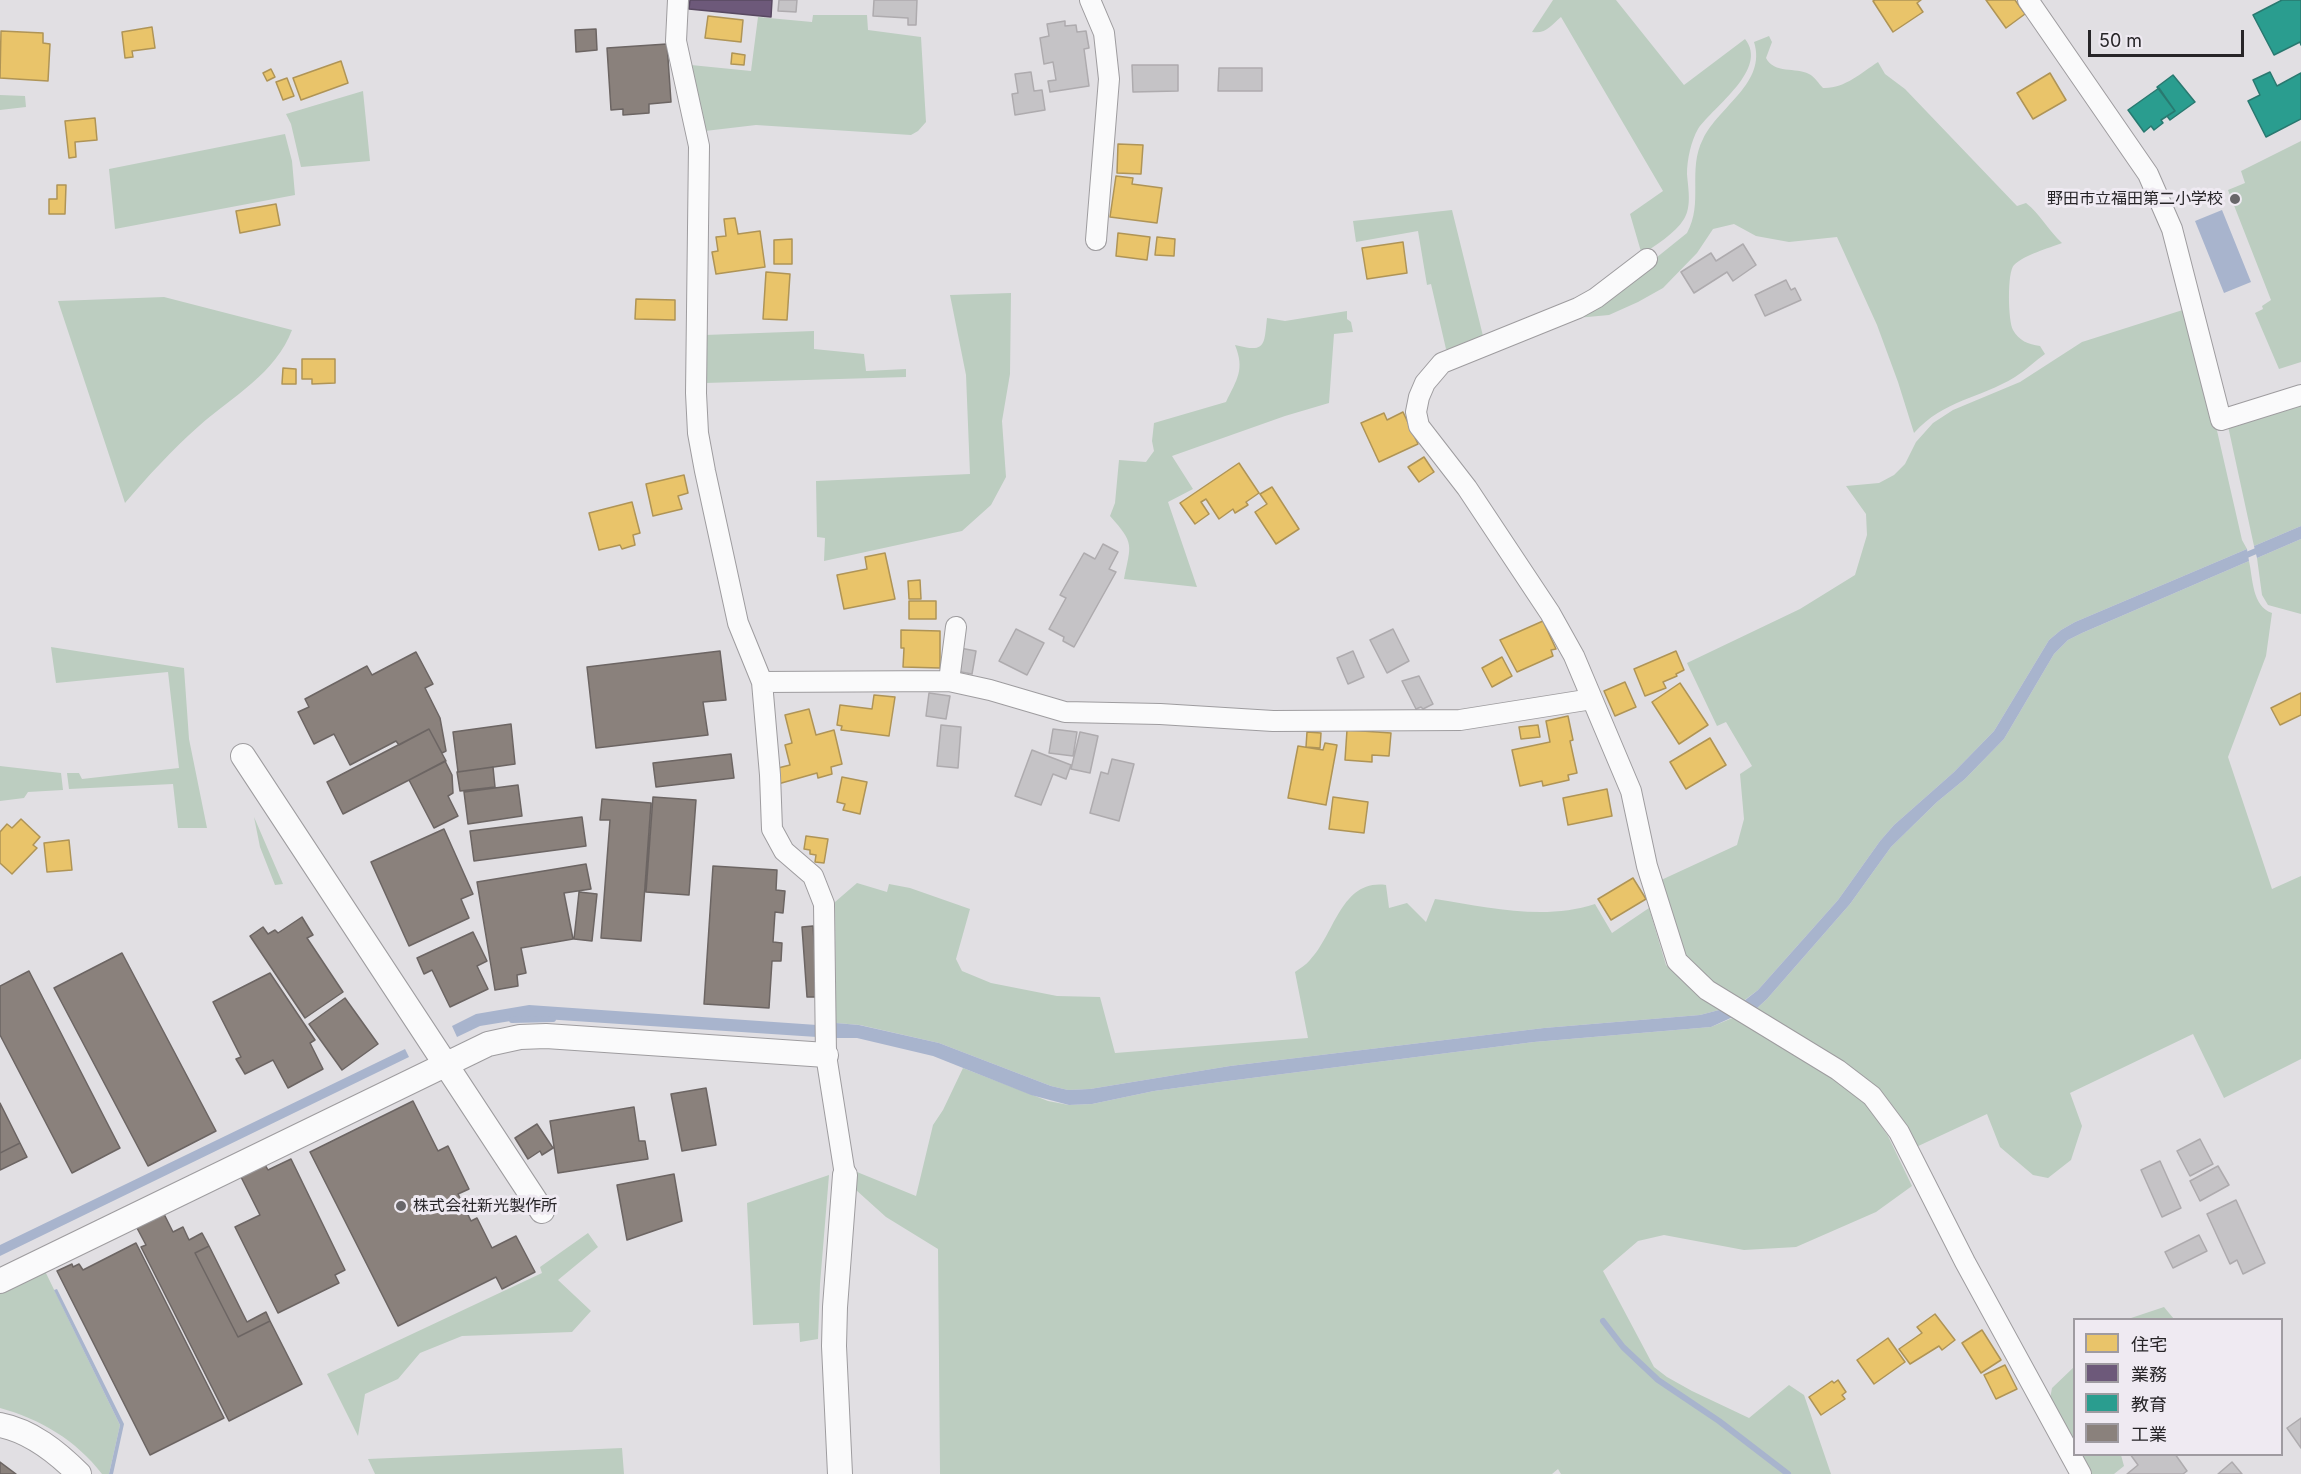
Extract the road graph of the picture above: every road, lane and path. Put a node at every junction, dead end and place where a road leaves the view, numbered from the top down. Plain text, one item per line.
1 (678, 0) edge
2 (1090, 0) edge
3 (2028, 0) edge
4 (1096, 240) dead end
5 (1647, 259) dead end
6 (2301, 395) edge
7 (956, 627) dead end
8 (949, 681) junction
9 (762, 682) junction
10 (1592, 699) junction
11 (243, 756) dead end
12 (826, 1055) junction
13 (444, 1063) junction
14 (845, 1175) joint
15 (542, 1211) dead end
16 (0, 1281) edge
17 (0, 1425) edge
18 (79, 1474) edge
19 (840, 1474) edge
20 (2081, 1474) edge

1 - 9 street
2 - 4 street
3 - 6 street
5 - 10 street
7 - 8 street
8 - 9 street
8 - 10 street
9 - 12 street
10 - 20 street
11 - 13 street
12 - 13 street
12 - 14 street
13 - 15 street
13 - 16 street
14 - 19 street
17 - 18 street

